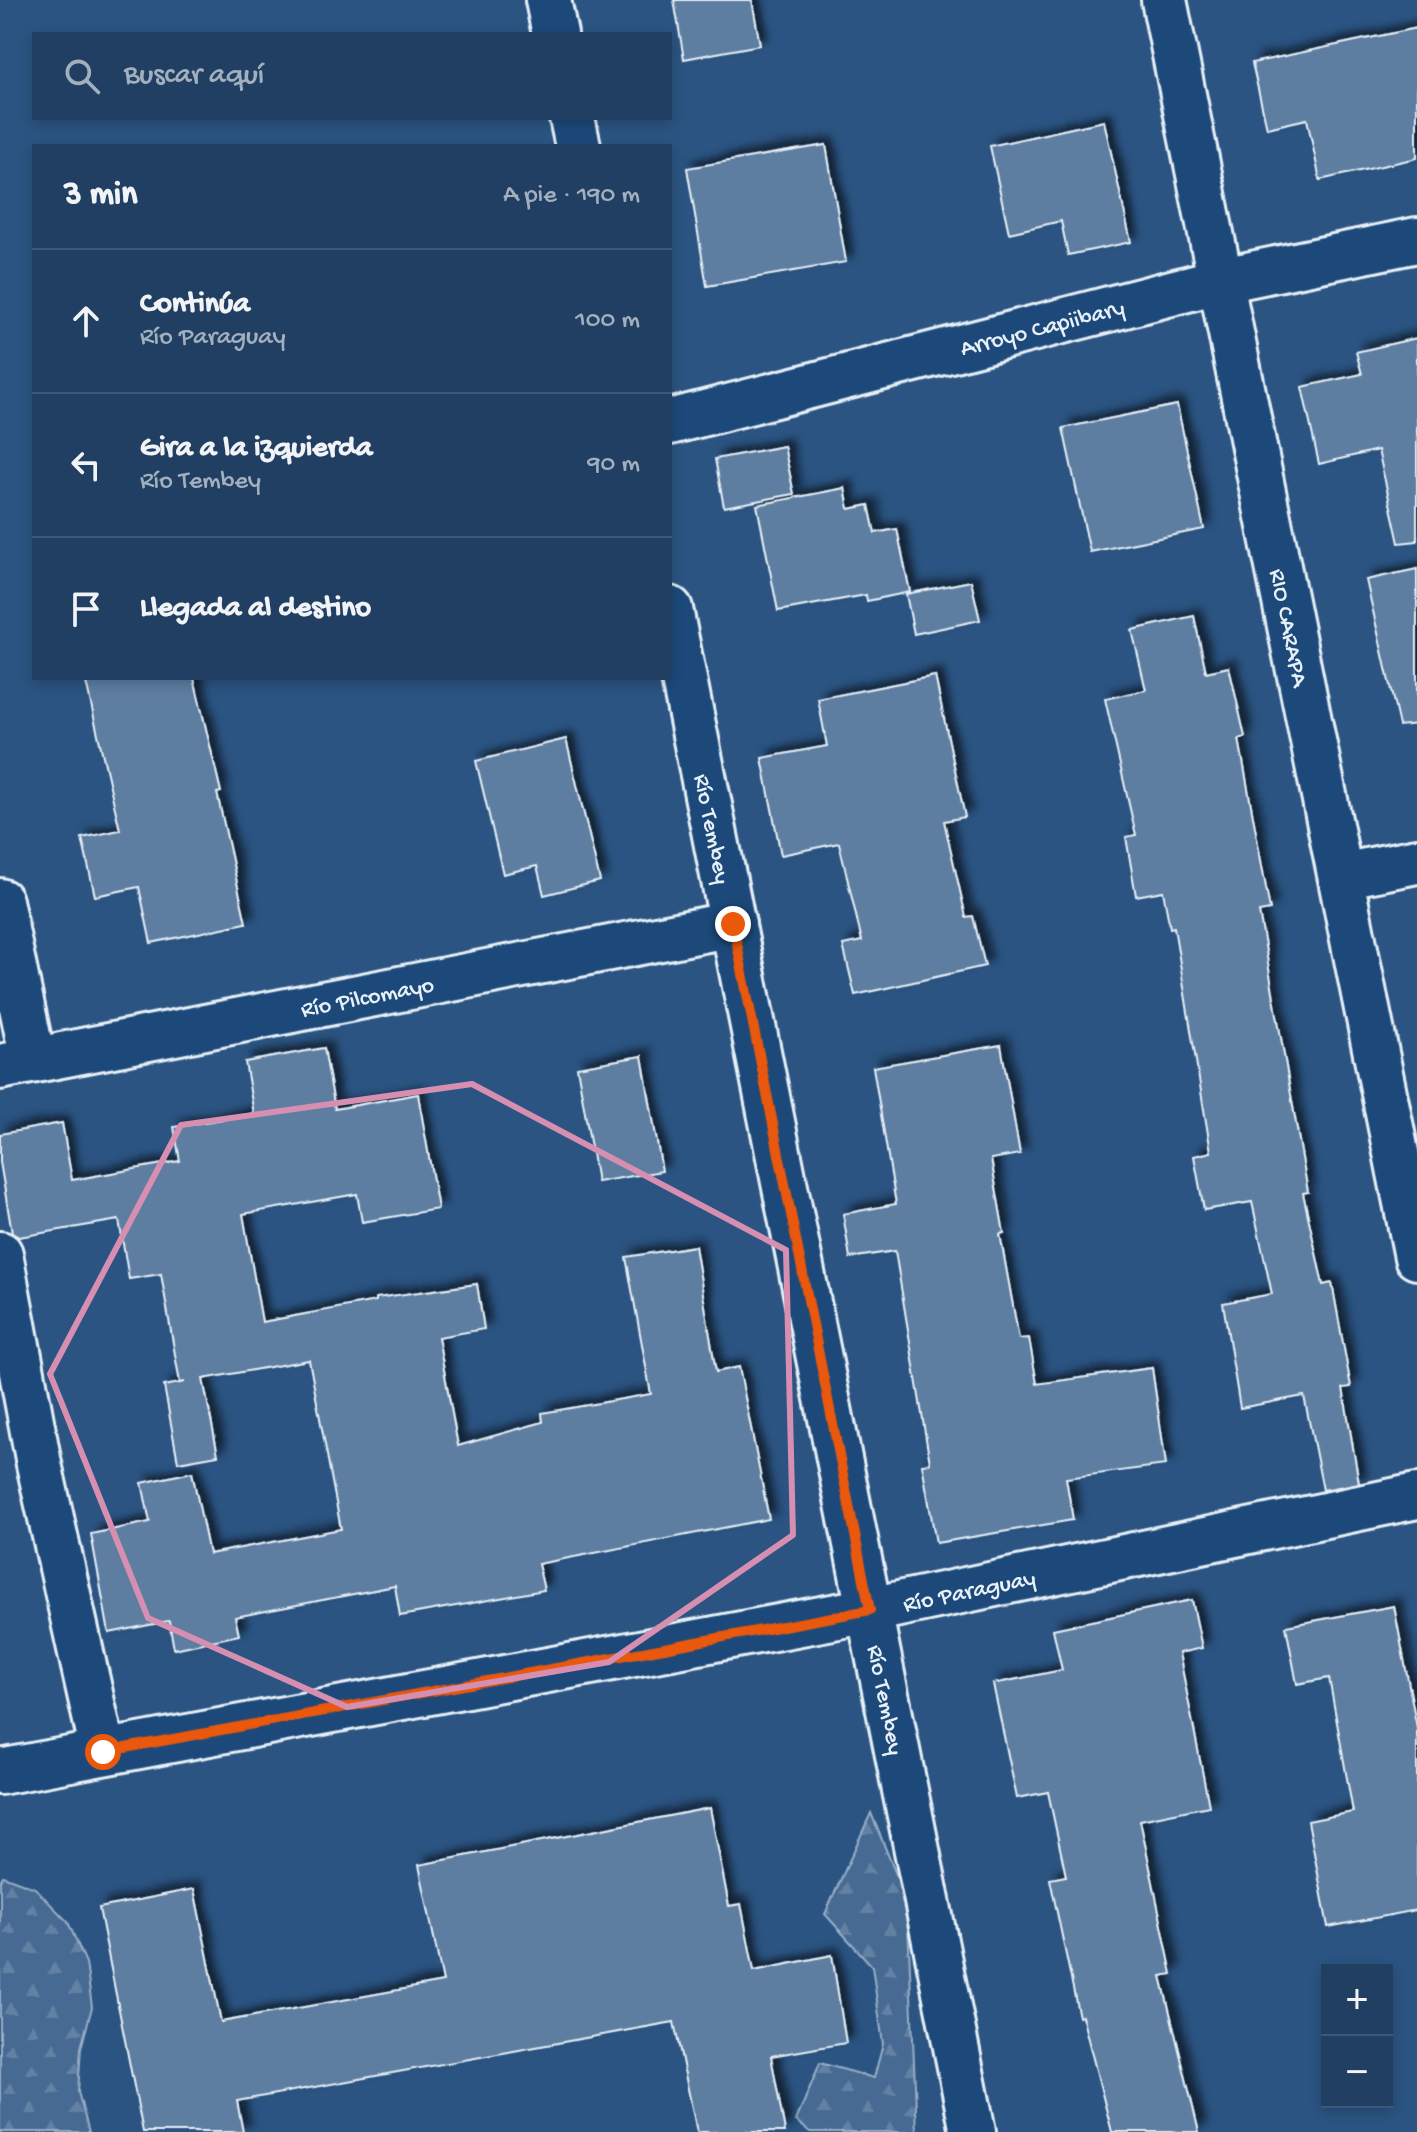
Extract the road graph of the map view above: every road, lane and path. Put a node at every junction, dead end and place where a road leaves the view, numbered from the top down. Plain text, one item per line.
1 (548, 0) edge
2 (1164, 0) edge
3 (555, 32) edge
4 (572, 120) edge
5 (578, 144) edge
6 (1417, 240) edge
7 (1218, 281) junction
8 (672, 421) edge
9 (672, 619) edge
10 (1417, 861) edge
11 (1341, 876) junction
12 (0, 901) edge
13 (733, 924) junction
14 (16, 1063) edge
15 (0, 1254) edge
16 (1417, 1257) edge
17 (1417, 1496) edge
18 (870, 1610) junction
19 (103, 1752) junction
20 (0, 1772) edge
21 (973, 2132) edge

1 - 3 street
2 - 7 street, RIO CARAPA
4 - 5 street
6 - 7 street, Arroyo Capiibary
7 - 8 street, Arroyo Capiibary
7 - 11 street, RIO CARAPA
9 - 13 street, Río Tembey
10 - 11 street
11 - 16 street, RIO CARAPA
12 - 14 street
13 - 14 street, Río Pilcomayo
13 - 18 street, Río Tembey
15 - 19 street
17 - 18 street, Río Paraguay
18 - 19 street, Río Paraguay
18 - 21 street, Río Tembey
19 - 20 street, Río Paraguay

